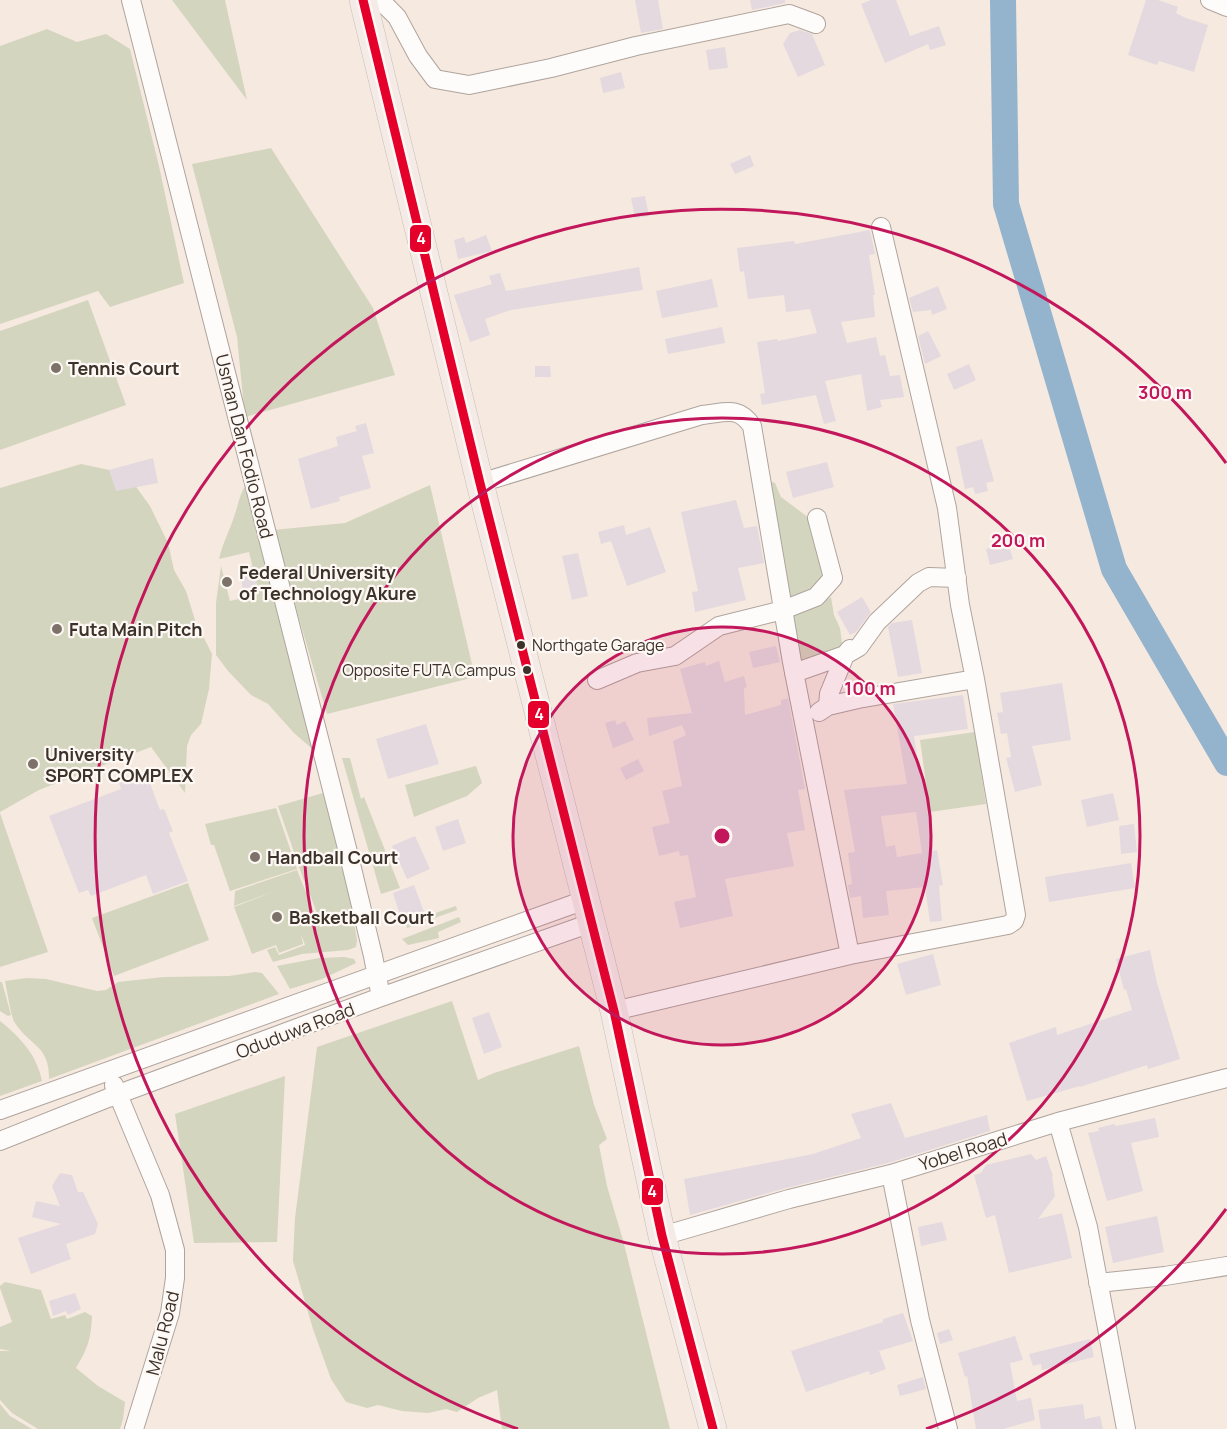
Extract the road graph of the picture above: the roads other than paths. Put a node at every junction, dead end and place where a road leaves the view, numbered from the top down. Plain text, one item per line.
1 (132, 0) edge
2 (1210, 0) edge
3 (378, 1) edge
4 (1227, 7) edge
5 (816, 24) dead end
6 (881, 227) dead end
7 (480, 483) junction
8 (817, 518) dead end
9 (957, 578) junction
10 (783, 610) junction
11 (852, 651) junction
12 (795, 673) junction
13 (975, 679) junction
14 (597, 680) dead end
15 (828, 706) junction
16 (806, 726) junction
17 (588, 912) junction
18 (516, 926) junction
19 (522, 946) junction
20 (850, 956) junction
21 (377, 975) junction
22 (381, 997) junction
23 (614, 1011) junction
24 (109, 1072) junction
25 (1227, 1078) edge
26 (118, 1095) junction
27 (0, 1110) edge
28 (1058, 1122) junction
29 (0, 1141) edge
30 (891, 1174) junction
31 (662, 1236) junction
32 (1227, 1266) edge
33 (1098, 1283) junction
34 (134, 1429) edge
35 (713, 1429) edge
36 (948, 1429) edge
37 (1126, 1429) edge

1 - 21 street, Usman Dan Fodio Road
2 - 4 street
3 - 5 street
3 - 7 highway
6 - 9 street
7 - 10 street
7 - 17 highway
8 - 10 street
9 - 11 street
9 - 13 street
10 - 12 street
10 - 14 street
11 - 12 street
11 - 15 street
12 - 16 street
13 - 15 street
13 - 20 street
15 - 16 street
16 - 20 street
17 - 18 street
17 - 19 street, Oduduwa Road
17 - 23 highway
18 - 19 street
18 - 21 street
19 - 22 street, Oduduwa Road
20 - 23 street
21 - 22 street, Usman Dan Fodio Road
21 - 24 street
22 - 26 street, Oduduwa Road
23 - 31 highway
24 - 26 street, Malu Road
24 - 27 street
25 - 28 street, Yobel Road
26 - 29 street, Oduduwa Road
26 - 34 street, Malu Road
28 - 30 street, Yobel Road
28 - 33 street
30 - 31 street, Yobel Road
30 - 36 street
31 - 35 highway
32 - 33 street
33 - 37 street

